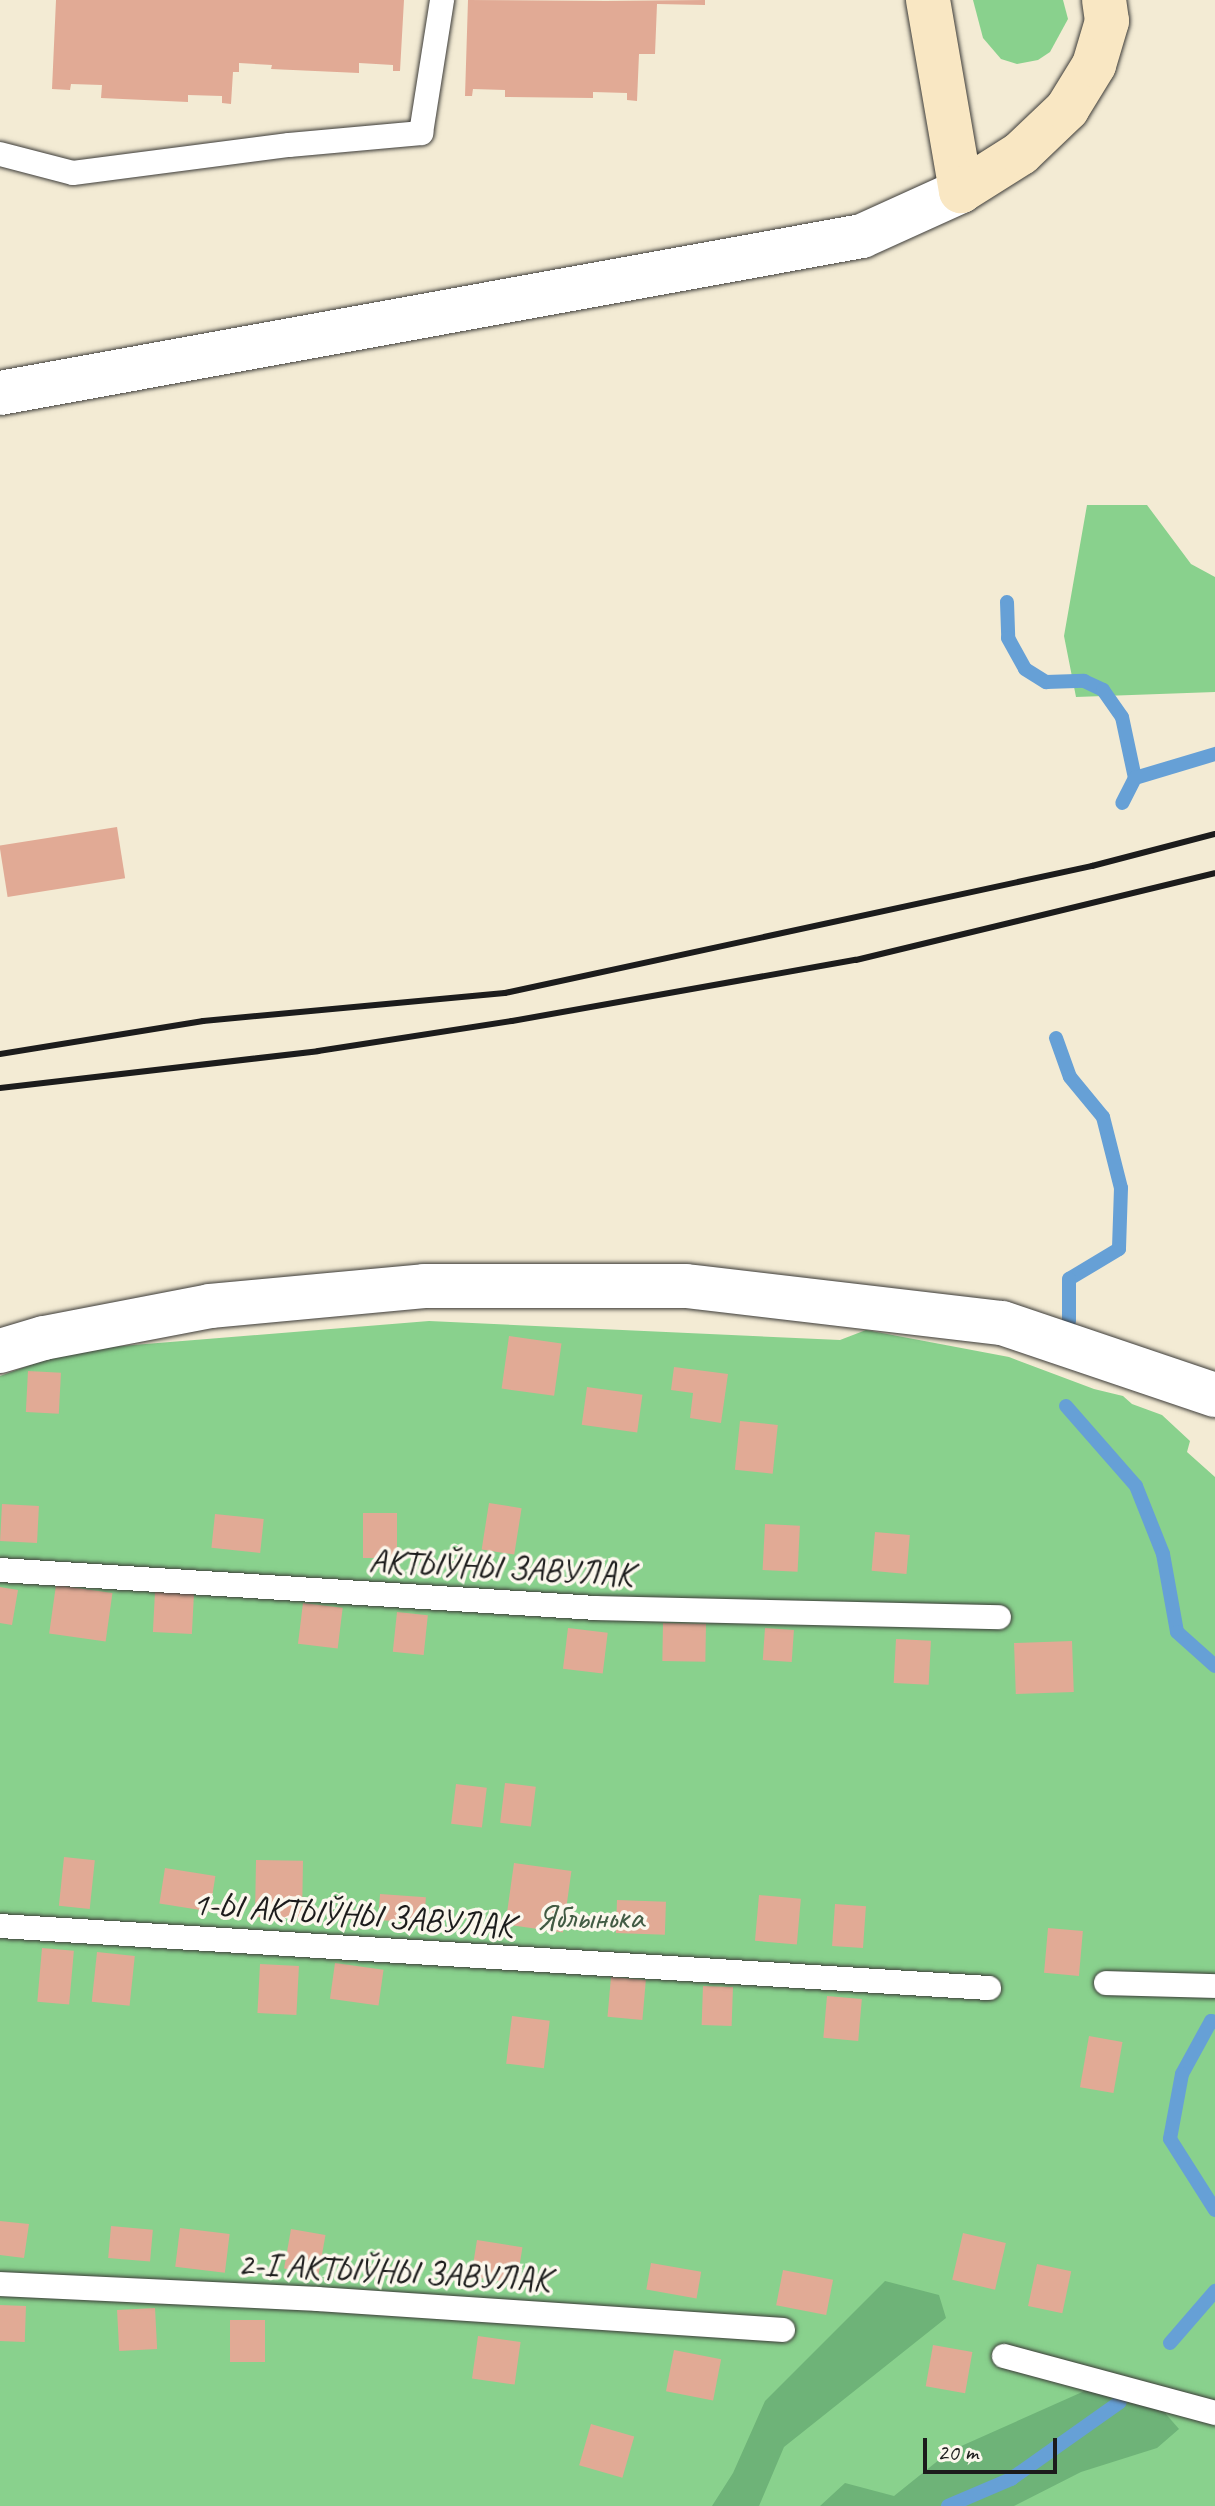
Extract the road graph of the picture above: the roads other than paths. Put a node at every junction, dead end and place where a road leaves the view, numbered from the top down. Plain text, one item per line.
1 (442, 0) edge
2 (928, 0) edge
3 (1104, 0) edge
4 (0, 154) edge
5 (961, 191) junction
6 (0, 393) edge
7 (0, 1351) edge
8 (1215, 1395) edge
9 (0, 1570) edge
10 (999, 1617) dead end
11 (0, 1926) edge
12 (1106, 1983) dead end
13 (1215, 1986) edge
14 (989, 1988) dead end
15 (0, 2284) edge
16 (783, 2330) dead end
17 (1004, 2356) dead end
18 (1215, 2413) edge

1 - 4 lane
2 - 5 street
3 - 5 street
5 - 6 street
7 - 8 street
9 - 10 lane, АКТЫЎНЫ ЗАВУЛАК
11 - 14 lane, 1-Ы АКТЫЎНЫ ЗАВУЛАК
12 - 13 lane
15 - 16 lane, 2-І АКТЫЎНЫ ЗАВУЛАК
17 - 18 lane

